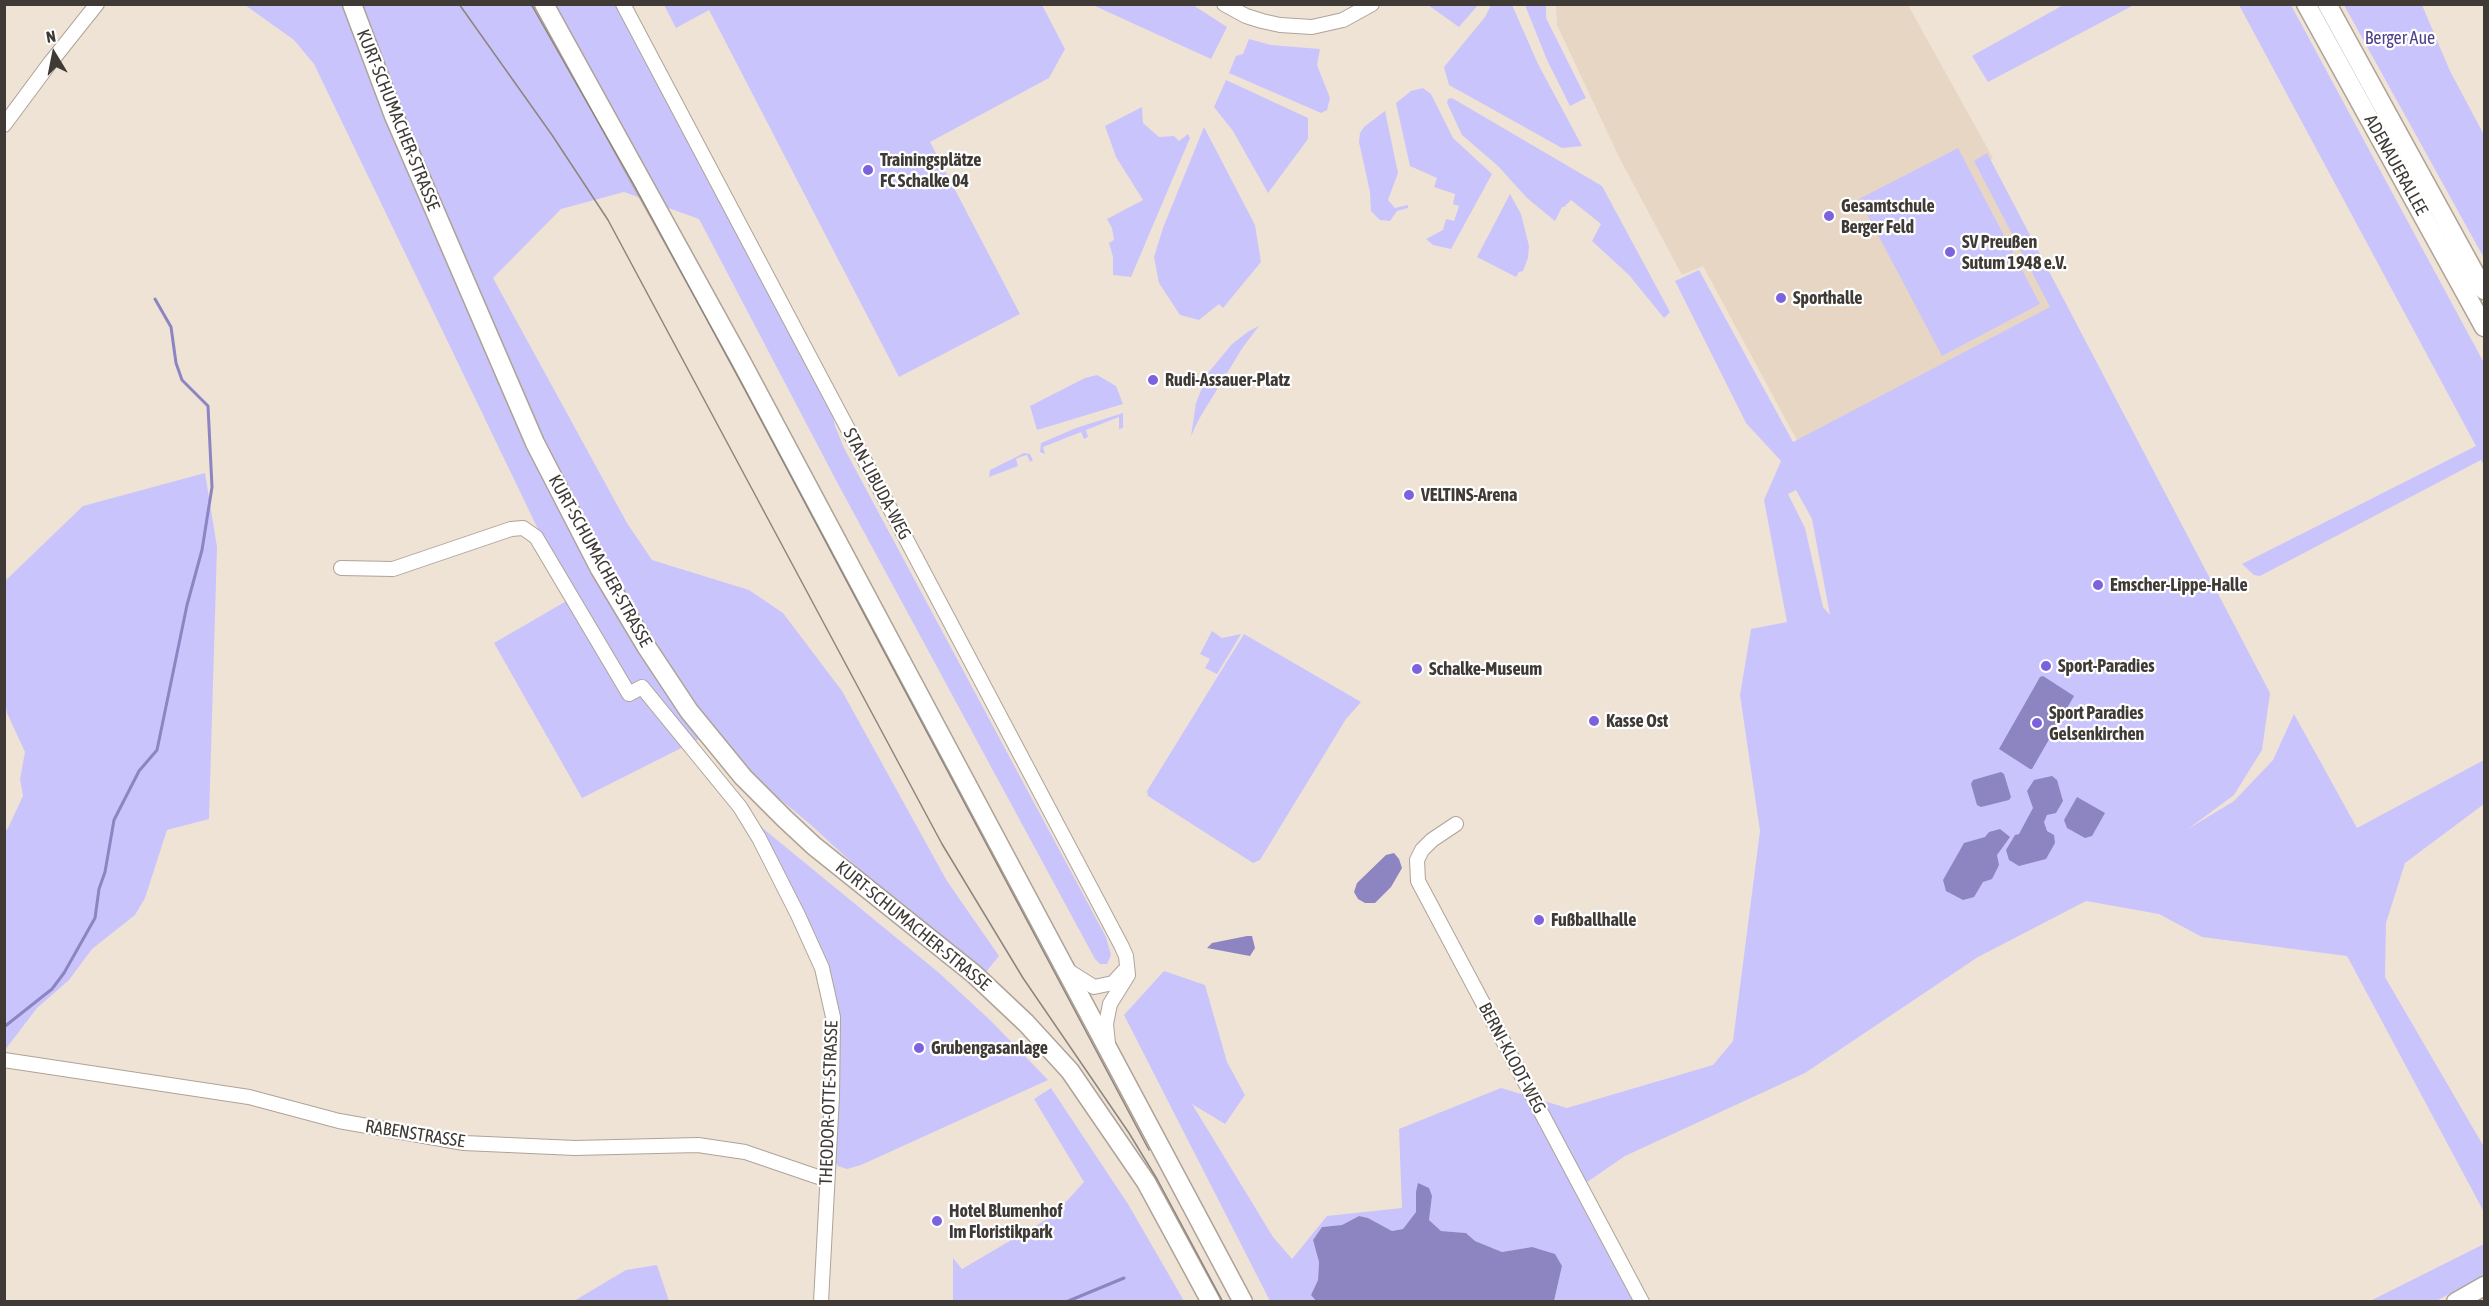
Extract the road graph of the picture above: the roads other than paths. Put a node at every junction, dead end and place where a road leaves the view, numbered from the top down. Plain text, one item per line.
1 (97, 4) edge
2 (544, 4) edge
3 (623, 4) edge
4 (1224, 4) edge
5 (1372, 4) edge
6 (2306, 4) edge
7 (2327, 4) edge
8 (354, 12) edge
9 (4, 124) edge
10 (2484, 290) edge
11 (2484, 327) edge
12 (341, 568) dead end
13 (1456, 824) dead end
14 (1127, 965) junction
15 (1063, 968) junction
16 (1108, 1050) junction
17 (4, 1060) edge
18 (827, 1180) junction
19 (2484, 1286) edge
20 (821, 1302) edge
21 (1211, 1302) edge
22 (1243, 1302) edge
23 (1642, 1302) edge
24 (2456, 1302) edge

1 - 9 street
2 - 15 main road
3 - 14 street, STAN-LIBUDA-WEG
4 - 5 street
6 - 11 main road, ADENAUERALLEE
7 - 10 main road, ADENAUERALLEE
8 - 21 main road, KURT-SCHUMACHER-STRASSE
12 - 18 street, THEODOR-OTTE-STRASSE
13 - 23 street, BERNI-KLODT-WEG
14 - 15 street
14 - 16 street
15 - 16 main road
16 - 22 main road
17 - 18 street, RABENSTRASSE
18 - 20 street, THEODOR-OTTE-STRASSE
19 - 24 main road

